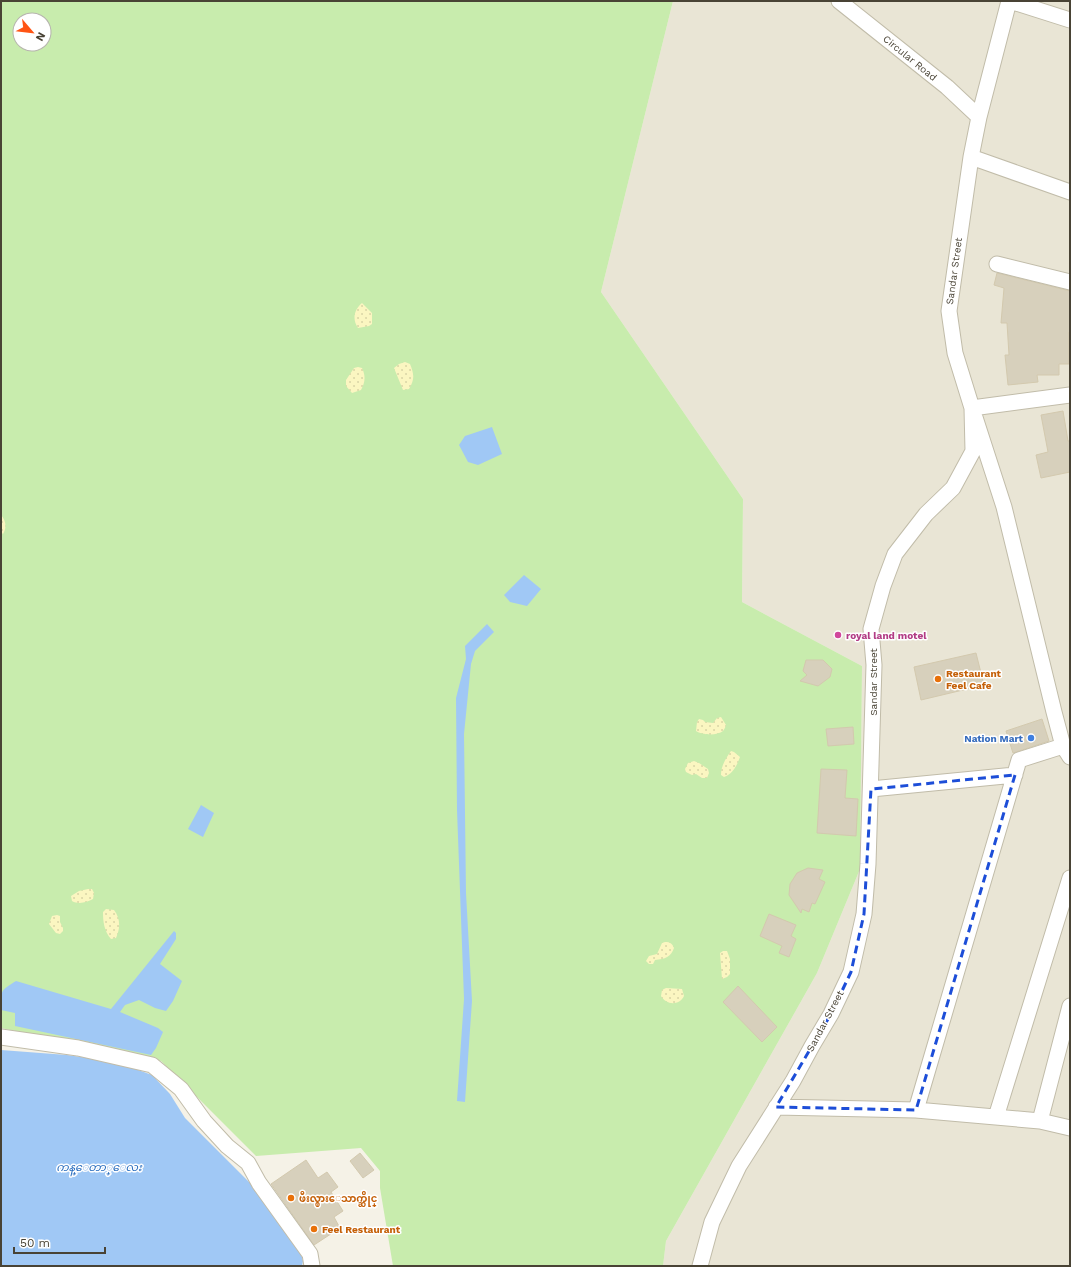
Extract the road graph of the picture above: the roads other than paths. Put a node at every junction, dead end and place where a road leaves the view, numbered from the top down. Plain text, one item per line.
1 (839, 1) edge
2 (1009, 1) edge
3 (1070, 20) edge
4 (979, 117) junction
5 (971, 157) junction
6 (1070, 192) edge
7 (997, 264) dead end
8 (1070, 282) edge
9 (1070, 395) edge
10 (972, 408) junction
11 (1067, 751) edge
12 (1015, 774) junction
13 (871, 789) junction
14 (1070, 878) edge
15 (1070, 1006) edge
16 (1, 1037) edge
17 (776, 1107) junction
18 (916, 1110) junction
19 (996, 1117) junction
20 (1040, 1121) junction
21 (1070, 1128) edge
22 (312, 1266) edge
23 (700, 1266) edge

1 - 4 street, Circular Road
2 - 3 street
2 - 4 street, Sandar Street
4 - 5 street, Sandar Street
5 - 6 street
5 - 10 street, Sandar Street
7 - 8 street
9 - 10 street
10 - 11 street
10 - 13 street, Sandar Street
11 - 12 street
12 - 13 street
12 - 18 street
13 - 17 street, Sandar Street
14 - 19 street
15 - 20 street
16 - 22 street
17 - 18 street
17 - 23 street, Sandar Street
18 - 19 street
19 - 20 street
20 - 21 street

